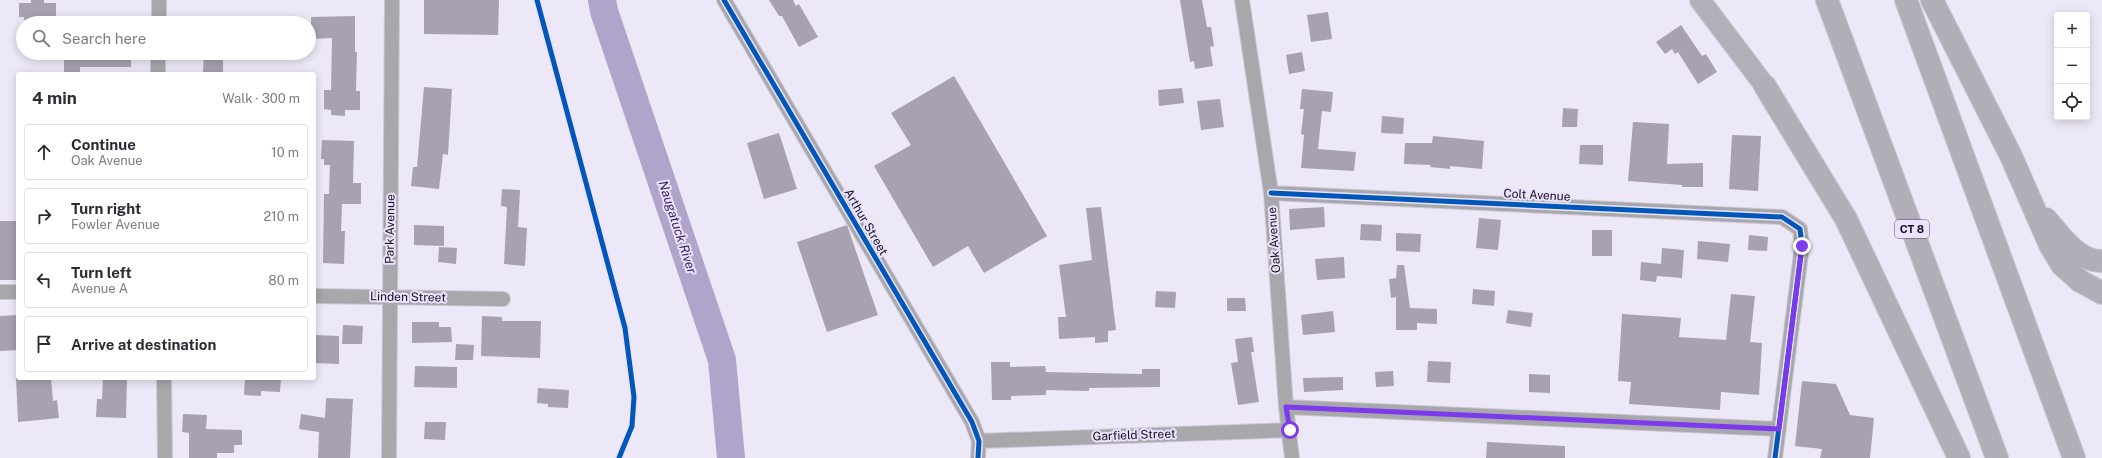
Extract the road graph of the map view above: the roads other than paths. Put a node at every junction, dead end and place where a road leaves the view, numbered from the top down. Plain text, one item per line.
1 (160, 0) edge
2 (392, 0) edge
3 (724, 0) edge
4 (1242, 0) edge
5 (1700, 0) edge
6 (1826, 0) edge
7 (1906, 0) edge
8 (1932, 0) edge
9 (159, 16) edge
10 (158, 60) edge
11 (158, 72) edge
12 (1765, 86) joint
13 (1271, 193) junction
14 (2034, 206) junction
15 (2102, 261) edge
16 (0, 292) edge
17 (16, 292) edge
18 (2102, 293) edge
19 (316, 296) edge
20 (389, 297) junction
21 (503, 299) dead end
22 (164, 380) edge
23 (1286, 407) junction
24 (1779, 429) junction
25 (1290, 430) junction
26 (979, 440) junction
27 (165, 458) edge
28 (389, 458) edge
29 (978, 458) edge
30 (1292, 458) edge
31 (1775, 458) edge
32 (1959, 458) edge
33 (1997, 458) edge
34 (2074, 458) edge

1 - 9 street
2 - 20 street, Park Avenue
3 - 26 street, Arthur Street
4 - 13 street, Oak Avenue
5 - 12 main road
6 - 33 highway, CT 8
7 - 34 highway
8 - 14 highway
10 - 11 street
12 - 32 highway
13 - 23 street, Oak Avenue
13 - 24 street, Colt Avenue
14 - 15 highway
14 - 18 highway
16 - 17 street
19 - 20 street, Linden Street
20 - 21 street, Linden Street
20 - 28 street, Park Avenue
22 - 27 street
23 - 24 street
23 - 25 street, Oak Avenue
24 - 31 street
25 - 26 street, Garfield Street
25 - 30 street, Oak Avenue
26 - 29 street, Arthur Street

